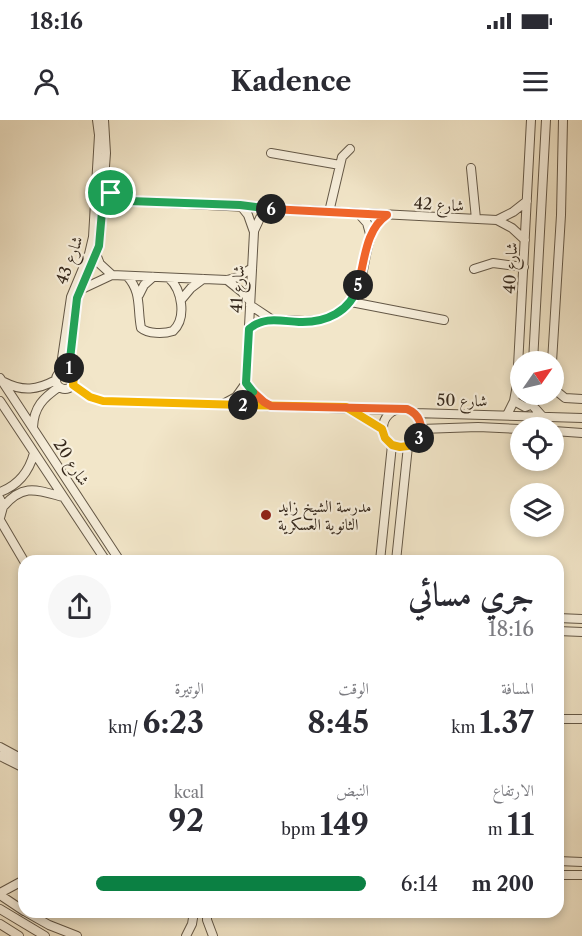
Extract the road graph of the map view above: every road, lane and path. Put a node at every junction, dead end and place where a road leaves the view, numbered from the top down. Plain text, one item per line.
1 (97, 120) edge
2 (104, 120) edge
3 (531, 120) edge
4 (546, 120) edge
5 (563, 120) edge
6 (350, 149) dead end
7 (271, 153) dead end
8 (340, 165) junction
9 (471, 168) dead end
10 (104, 188) junction
11 (129, 201) junction
12 (527, 201) junction
13 (240, 205) junction
14 (272, 209) junction
15 (329, 212) junction
16 (102, 214) junction
17 (359, 214) junction
18 (387, 215) junction
19 (476, 219) junction
20 (497, 220) junction
21 (254, 232) junction
22 (370, 234) junction
23 (525, 240) junction
24 (96, 254) junction
25 (524, 267) junction
26 (252, 268) junction
27 (474, 269) dead end
28 (112, 275) junction
29 (127, 276) junction
30 (153, 277) junction
31 (169, 278) junction
32 (203, 279) junction
33 (227, 280) junction
34 (76, 295) junction
35 (139, 295) junction
36 (181, 300) junction
37 (351, 302) junction
38 (250, 303) junction
39 (271, 320) junction
40 (444, 320) dead end
41 (249, 329) junction
42 (520, 351) edge
43 (534, 351) edge
44 (553, 351) edge
45 (69, 371) junction
46 (1, 380) edge
47 (58, 380) junction
48 (246, 383) junction
49 (73, 385) junction
50 (564, 397) edge
51 (582, 399) edge
52 (0, 401) edge
53 (221, 404) junction
54 (512, 405) edge
55 (534, 405) edge
56 (271, 406) junction
57 (346, 407) junction
58 (394, 410) junction
59 (414, 413) junction
60 (507, 415) junction
61 (542, 416) junction
62 (581, 418) edge
63 (33, 427) junction
64 (382, 429) junction
65 (421, 429) junction
66 (510, 429) edge
67 (564, 432) edge
68 (581, 433) edge
69 (392, 445) junction
70 (408, 446) junction
71 (34, 453) junction
72 (0, 492) edge
73 (64, 497) junction
74 (0, 499) edge
75 (3, 507) junction
76 (0, 519) edge
77 (21, 555) edge
78 (102, 555) edge
79 (116, 555) edge
80 (382, 555) edge
81 (397, 555) edge
82 (564, 618) edge
83 (582, 619) edge
84 (564, 631) edge
85 (582, 632) edge
86 (564, 719) edge
87 (582, 719) edge
88 (0, 747) edge
89 (0, 756) edge
90 (18, 757) edge
91 (18, 765) edge
92 (564, 861) edge
93 (582, 862) edge
94 (564, 875) edge
95 (582, 875) edge
96 (18, 884) edge
97 (0, 894) edge
98 (18, 906) edge
99 (0, 909) edge
100 (33, 918) edge
101 (36, 918) edge
102 (193, 918) edge
103 (208, 918) edge
104 (0, 924) edge
105 (28, 927) junction
106 (0, 932) edge
107 (190, 935) edge
108 (209, 935) edge
109 (12, 936) edge
110 (18, 936) edge
111 (45, 936) edge
112 (77, 936) edge

1 - 34 street, شارع 43
2 - 10 street, شارع 43
3 - 12 street, شارع 40
4 - 43 street, شارع 40
5 - 44 street
6 - 8 street
7 - 8 street
8 - 15 street
9 - 19 street
10 - 11 street, شارع 42
10 - 16 street, شارع 43
11 - 13 street, شارع 42
11 - 16 street, شارع 42
12 - 20 street
12 - 23 street, شارع 40
13 - 14 street, شارع 42
13 - 21 street
14 - 15 street, شارع 42
14 - 21 street
15 - 17 street, شارع 42
16 - 24 street, شارع 43
17 - 18 street, شارع 42
17 - 22 street
18 - 19 street, شارع 42
18 - 22 street
19 - 20 street, شارع 42
20 - 23 street
21 - 26 street, شارع 41
22 - 37 street
23 - 25 street, شارع 40
24 - 28 street
24 - 34 street, شارع 43
25 - 27 street
25 - 42 street, شارع 40
26 - 33 street
26 - 38 street, شارع 41
28 - 29 street
28 - 34 street
29 - 30 street
29 - 35 street
30 - 31 street
30 - 35 street
31 - 32 street
31 - 36 street
32 - 33 street
32 - 36 street
33 - 38 street
34 - 45 street, شارع 43
34 - 47 street, شارع 43
35 - 36 street
37 - 39 street
37 - 40 street
38 - 39 street
38 - 41 street, شارع 41
39 - 41 street
41 - 48 street, شارع 41
45 - 47 street
45 - 49 street
46 - 47 street
46 - 63 street, شارع 20
47 - 49 street
47 - 63 street
48 - 53 street
48 - 56 street
49 - 53 street
50 - 51 street
52 - 71 street, شارع 20
53 - 56 street
54 - 60 street, شارع 40
55 - 61 street
56 - 57 street
57 - 58 street
57 - 64 street
58 - 59 street
58 - 64 street
59 - 60 street, شارع 50
59 - 65 street
60 - 61 street, شارع 50
61 - 62 street, شارع 50
62 - 68 street
63 - 79 street, شارع 20
64 - 69 street
65 - 66 street, شارع 50
65 - 70 street
67 - 68 street
69 - 70 street
69 - 80 street
70 - 81 street
71 - 72 street
71 - 73 street, شارع 20
73 - 75 street
73 - 78 street, شارع 20
74 - 75 street
75 - 76 street
76 - 77 street
82 - 83 street
84 - 85 street
86 - 87 street
88 - 90 street
89 - 91 street
92 - 93 street
94 - 95 street
96 - 97 street
97 - 98 street
99 - 105 street
100 - 105 street
101 - 112 street
102 - 107 street
103 - 108 street
104 - 110 street
105 - 111 street
106 - 109 street

